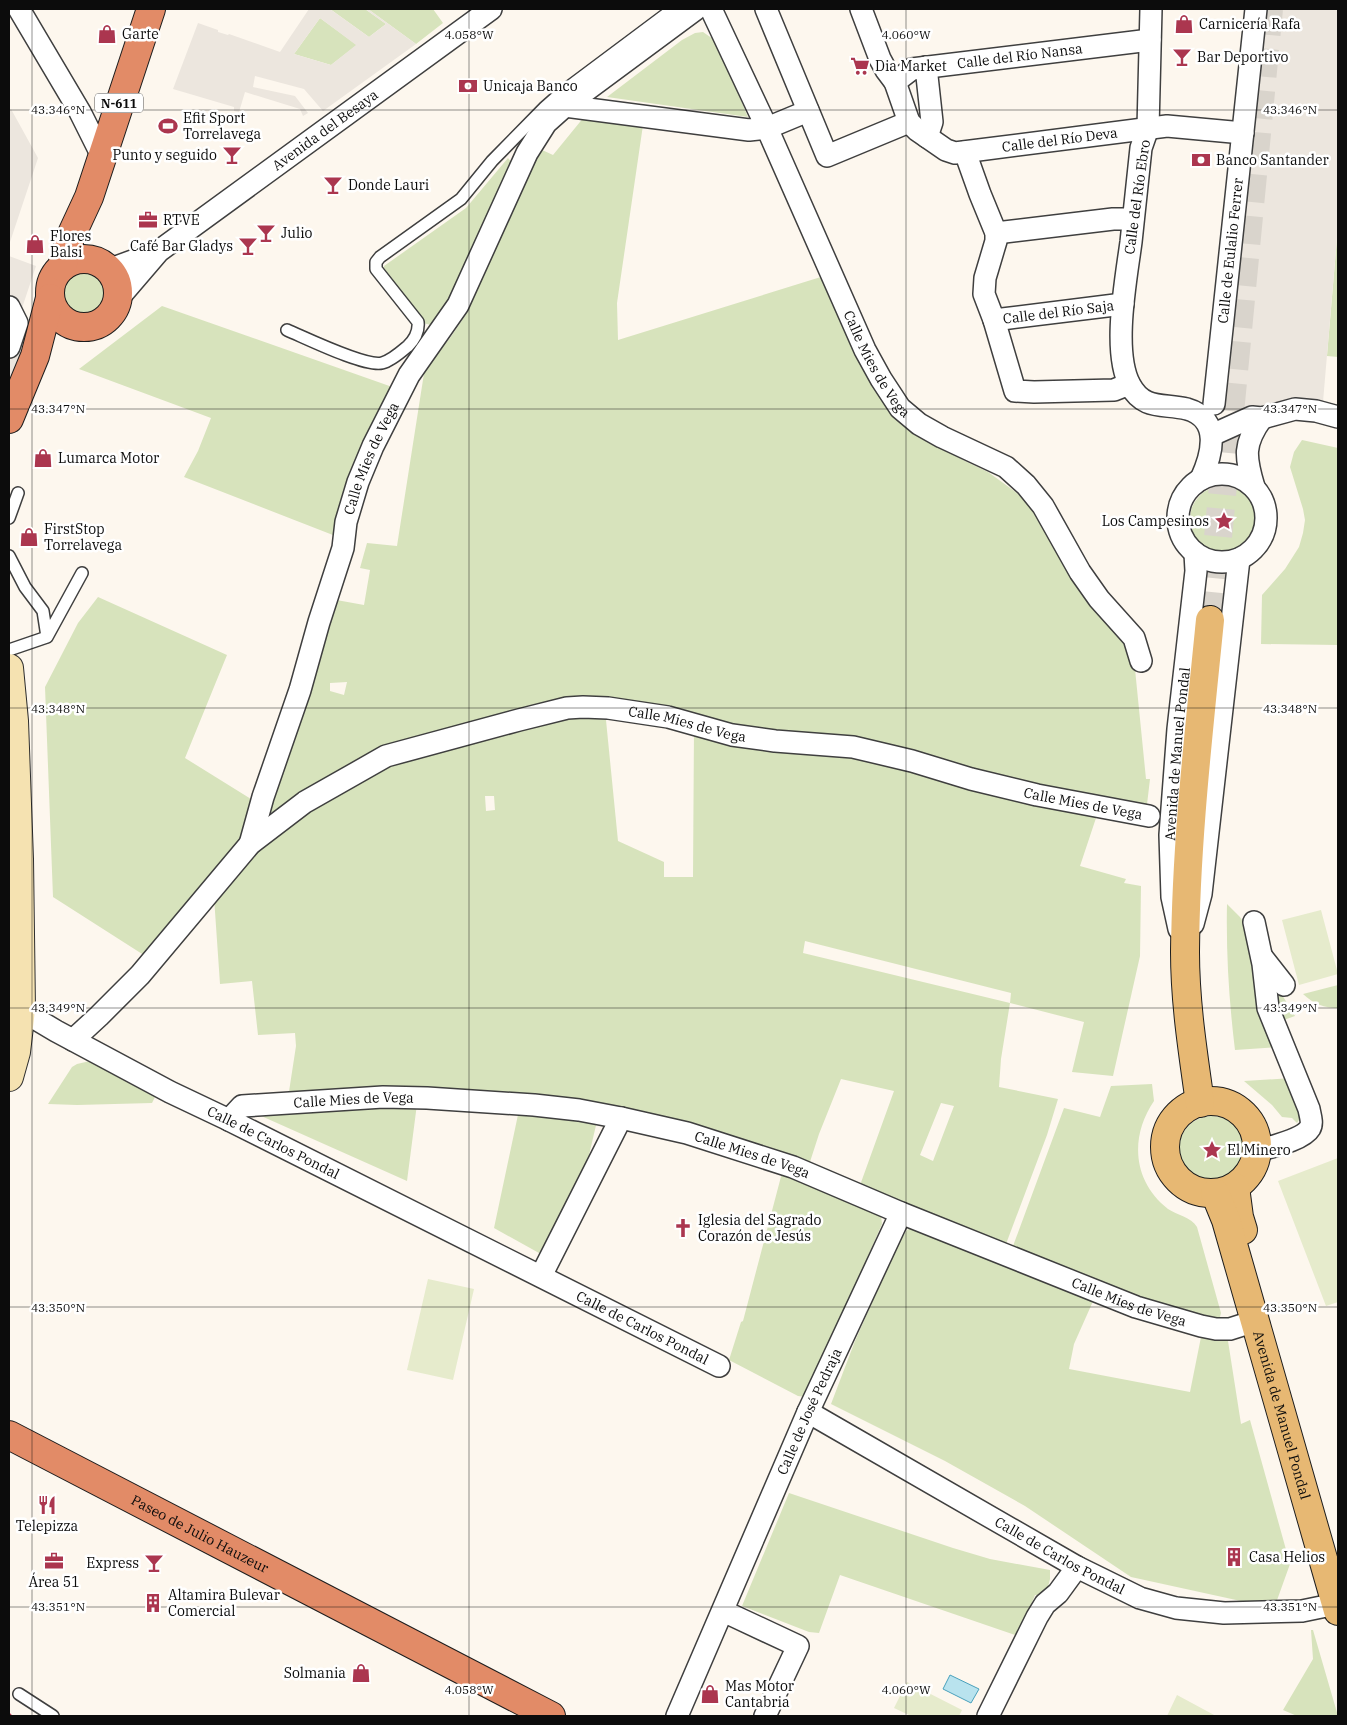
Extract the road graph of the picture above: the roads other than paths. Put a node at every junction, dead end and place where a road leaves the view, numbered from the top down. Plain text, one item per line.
1 (20, 9) edge
2 (151, 9) edge
3 (491, 9) edge
4 (673, 9) edge
5 (696, 9) edge
6 (711, 9) edge
7 (766, 9) edge
8 (861, 9) edge
9 (1150, 9) edge
10 (1256, 9) edge
11 (1150, 40) junction
12 (926, 66) junction
13 (895, 82) junction
14 (566, 106) junction
15 (808, 111) junction
16 (908, 122) junction
17 (767, 128) junction
18 (1148, 128) junction
19 (1243, 133) junction
20 (927, 137) junction
21 (965, 152) junction
22 (102, 156) junction
23 (89, 197) junction
24 (1133, 219) junction
25 (996, 233) junction
26 (159, 251) junction
27 (101, 265) junction
28 (62, 267) junction
29 (50, 298) junction
30 (117, 300) junction
31 (1123, 304) junction
32 (9, 307) edge
33 (994, 320) junction
34 (78, 327) junction
35 (287, 330) dead end
36 (428, 332) junction
37 (9, 347) edge
38 (35, 356) junction
39 (1129, 384) junction
40 (1214, 404) dead end
41 (11, 411) edge
42 (1338, 417) edge
43 (1262, 418) junction
44 (1212, 435) junction
45 (1201, 480) junction
46 (1254, 487) junction
47 (18, 493) dead end
48 (9, 518) edge
49 (1195, 553) junction
50 (9, 556) edge
51 (1239, 559) junction
52 (82, 574) dead end
53 (1210, 620) tunnel mouth
54 (46, 637) junction
55 (9, 650) edge
56 (1142, 661) dead end
57 (9, 668) edge
58 (1149, 816) dead end
59 (250, 844) junction
60 (14, 860) edge
61 (1254, 922) dead end
62 (1185, 953) junction
63 (1262, 956) junction
64 (1284, 985) dead end
65 (15, 1006) edge
66 (72, 1040) junction
67 (9, 1077) edge
68 (1200, 1103) junction
69 (621, 1118) junction
70 (229, 1120) junction
71 (1257, 1151) junction
72 (1225, 1190) junction
73 (901, 1213) junction
74 (541, 1276) junction
75 (1255, 1321) junction
76 (719, 1366) dead end
77 (808, 1412) junction
78 (9, 1435) edge
79 (1338, 1556) edge
80 (1077, 1567) junction
81 (1337, 1607) edge
82 (723, 1611) junction
83 (19, 1694) dead end
84 (53, 1716) edge
85 (551, 1716) edge
86 (677, 1716) edge
87 (765, 1716) edge
88 (988, 1716) edge

1 - 22 street
2 - 22 highway, N-611
3 - 26 street, Avenida del Besaya
4 - 36 lane
5 - 14 street, Calle Mies de Vega
6 - 17 street, Calle Mies de Vega
7 - 15 street
8 - 13 street
9 - 11 street, Calle del Río Ebro
10 - 19 street, Calle de Eulalio Ferrer
11 - 12 street, Calle del Río Nansa
11 - 18 street, Calle del Río Ebro
12 - 13 street, Calle del Río Nansa
12 - 20 street
13 - 16 street
14 - 17 street
14 - 36 street, Calle Mies de Vega
15 - 16 street
15 - 17 street
16 - 20 street, Calle del Río Deva
17 - 56 street, Calle Mies de Vega
18 - 19 street, Calle del Río Deva
18 - 21 street, Calle del Río Deva
18 - 24 street, Calle del Río Ebro
19 - 40 street, Calle de Eulalio Ferrer
20 - 21 street, Calle del Río Deva
21 - 25 street
22 - 23 highway, N-611
23 - 27 highway, N-611
23 - 28 highway, N-611
24 - 25 street
24 - 31 street, Calle del Río Ebro
25 - 33 street
26 - 27 street, Avenida del Besaya
26 - 30 street, Avenida del Besaya
27 - 28 highway
27 - 30 highway
28 - 29 highway
29 - 34 highway
29 - 38 highway
30 - 34 highway
31 - 33 street, Calle del Río Saja
31 - 39 street, Calle del Río Ebro
32 - 37 street
33 - 39 street
34 - 38 highway
35 - 36 lane
36 - 59 street, Calle Mies de Vega
37 - 38 street
38 - 41 highway
39 - 44 street
42 - 43 street
43 - 44 street
43 - 46 street
44 - 45 street
45 - 46 street
45 - 49 street
46 - 51 street
47 - 48 lane
49 - 51 street
49 - 62 street, Avenida de Manuel Pondal
50 - 54 lane
51 - 62 street, Avenida de Manuel Pondal
52 - 54 lane
53 - 62 main road, Avenida de Manuel Pondal
54 - 55 lane
57 - 60 main road
58 - 59 street, Calle Mies de Vega
59 - 66 street, Calle Mies de Vega
60 - 65 main road
61 - 63 street
62 - 68 main road, Avenida de Manuel Pondal
63 - 64 street
63 - 71 street
65 - 66 street, Calle de Carlos Pondal
65 - 67 main road
66 - 70 street, Calle de Carlos Pondal
68 - 71 main road
68 - 72 main road
69 - 70 street, Calle Mies de Vega
69 - 73 street, Calle Mies de Vega
69 - 74 street
70 - 74 street, Calle de Carlos Pondal
71 - 72 main road
72 - 75 main road, Avenida de Manuel Pondal
72 - 79 main road, Avenida de Manuel Pondal
73 - 75 street, Calle Mies de Vega
73 - 77 street, Calle de José Pedraja
74 - 76 street, Calle de Carlos Pondal
75 - 81 main road, Avenida de Manuel Pondal
77 - 80 street, Calle de Carlos Pondal
77 - 82 street, Calle de José Pedraja
78 - 85 highway, Paseo de Julio Hauzeur
80 - 81 street, Calle de Carlos Pondal
80 - 88 street
82 - 86 street, Calle de José Pedraja
82 - 87 street
83 - 84 lane

